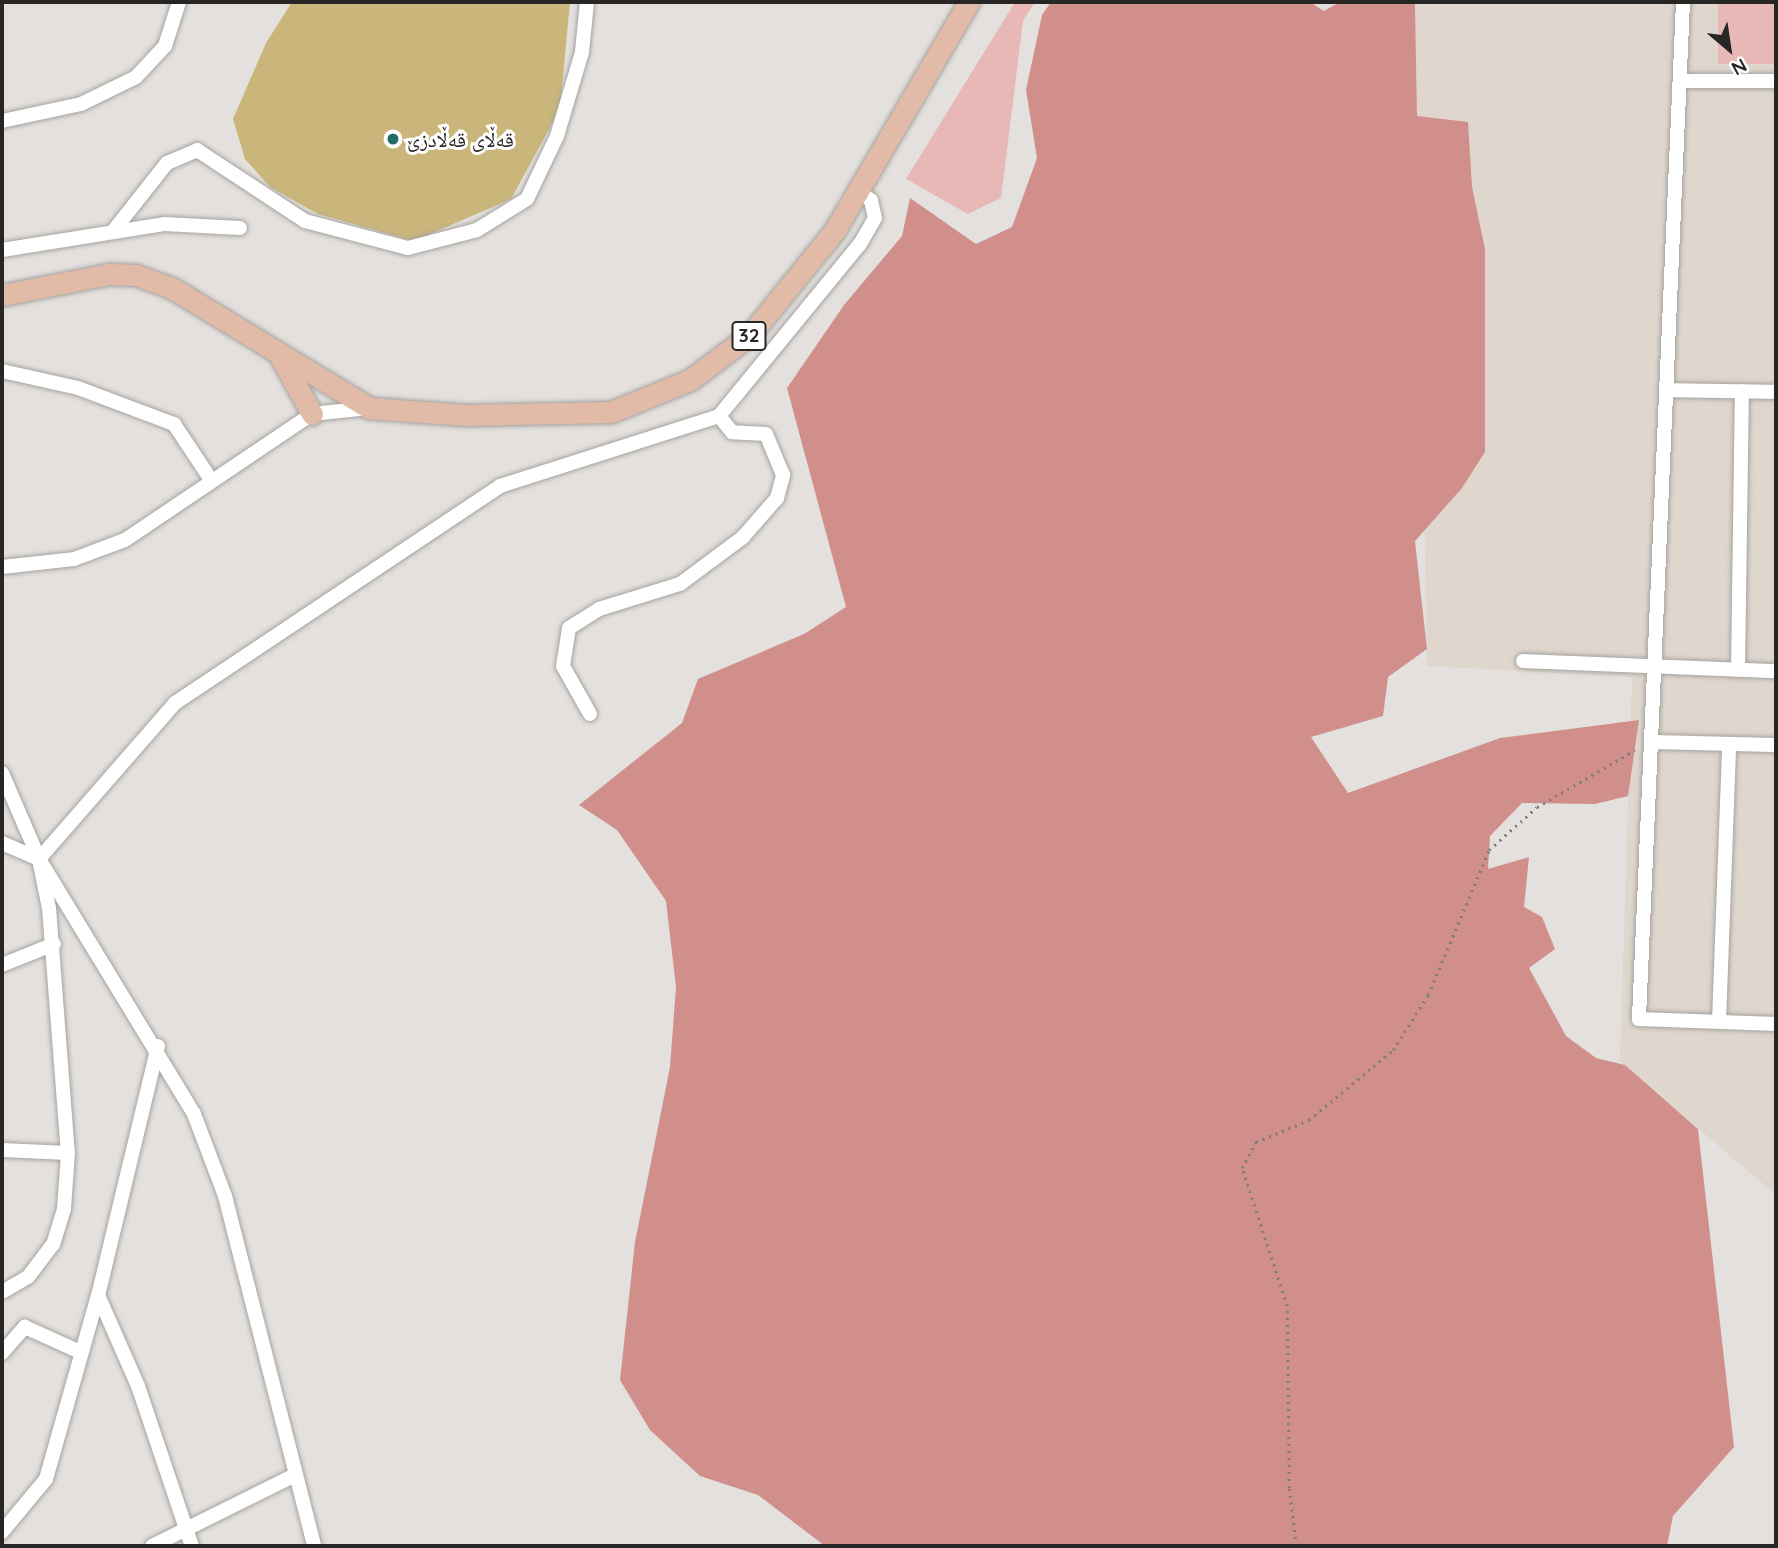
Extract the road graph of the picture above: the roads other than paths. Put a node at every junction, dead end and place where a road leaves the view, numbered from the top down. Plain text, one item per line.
1 (179, 2) edge
2 (587, 2) edge
3 (970, 2) edge
4 (1683, 2) edge
5 (1776, 80) edge
6 (1680, 81) junction
7 (2, 121) edge
8 (857, 191) junction
9 (240, 228) dead end
10 (114, 230) junction
11 (2, 250) edge
12 (2, 295) edge
13 (276, 352) junction
14 (2, 371) edge
15 (1666, 390) junction
16 (1742, 391) junction
17 (1776, 392) edge
18 (369, 408) junction
19 (312, 414) junction
20 (719, 416) junction
21 (211, 480) junction
22 (2, 566) edge
23 (1522, 661) dead end
24 (1655, 666) junction
25 (1738, 670) junction
26 (1776, 671) edge
27 (590, 714) dead end
28 (1650, 742) junction
29 (1729, 744) junction
30 (1776, 746) edge
31 (2, 773) edge
32 (2, 843) edge
33 (39, 859) junction
34 (54, 944) junction
35 (2, 965) edge
36 (1719, 1022) junction
37 (1776, 1024) edge
38 (158, 1046) junction
39 (2, 1150) edge
40 (68, 1153) junction
41 (2, 1292) edge
42 (98, 1295) junction
43 (80, 1352) junction
44 (2, 1353) edge
45 (295, 1475) junction
46 (3, 1529) edge
47 (188, 1529) junction
48 (152, 1546) edge
49 (192, 1546) edge
50 (314, 1546) edge

1 - 7 street
2 - 10 street
3 - 8 main road, 32
4 - 6 street
5 - 6 street
6 - 15 street
8 - 18 main road, 32
8 - 20 street
9 - 10 street
10 - 11 street
12 - 13 main road, 32
13 - 18 main road, 32
13 - 19 main road
14 - 21 street
15 - 16 street
15 - 24 street
16 - 17 street
16 - 25 street
18 - 19 street
19 - 21 street
20 - 27 street
20 - 33 street
21 - 22 street
23 - 24 street
24 - 25 street
24 - 28 street
25 - 26 street
28 - 29 street
28 - 36 street
29 - 30 street
29 - 36 street
31 - 33 street
32 - 33 street
33 - 34 street
33 - 38 street
34 - 35 street
34 - 40 street
36 - 37 street
38 - 42 street
38 - 45 street
39 - 40 street
40 - 41 street
42 - 43 street
42 - 47 street
43 - 44 street
43 - 46 street
45 - 47 street
45 - 50 street
47 - 48 street
47 - 49 street

